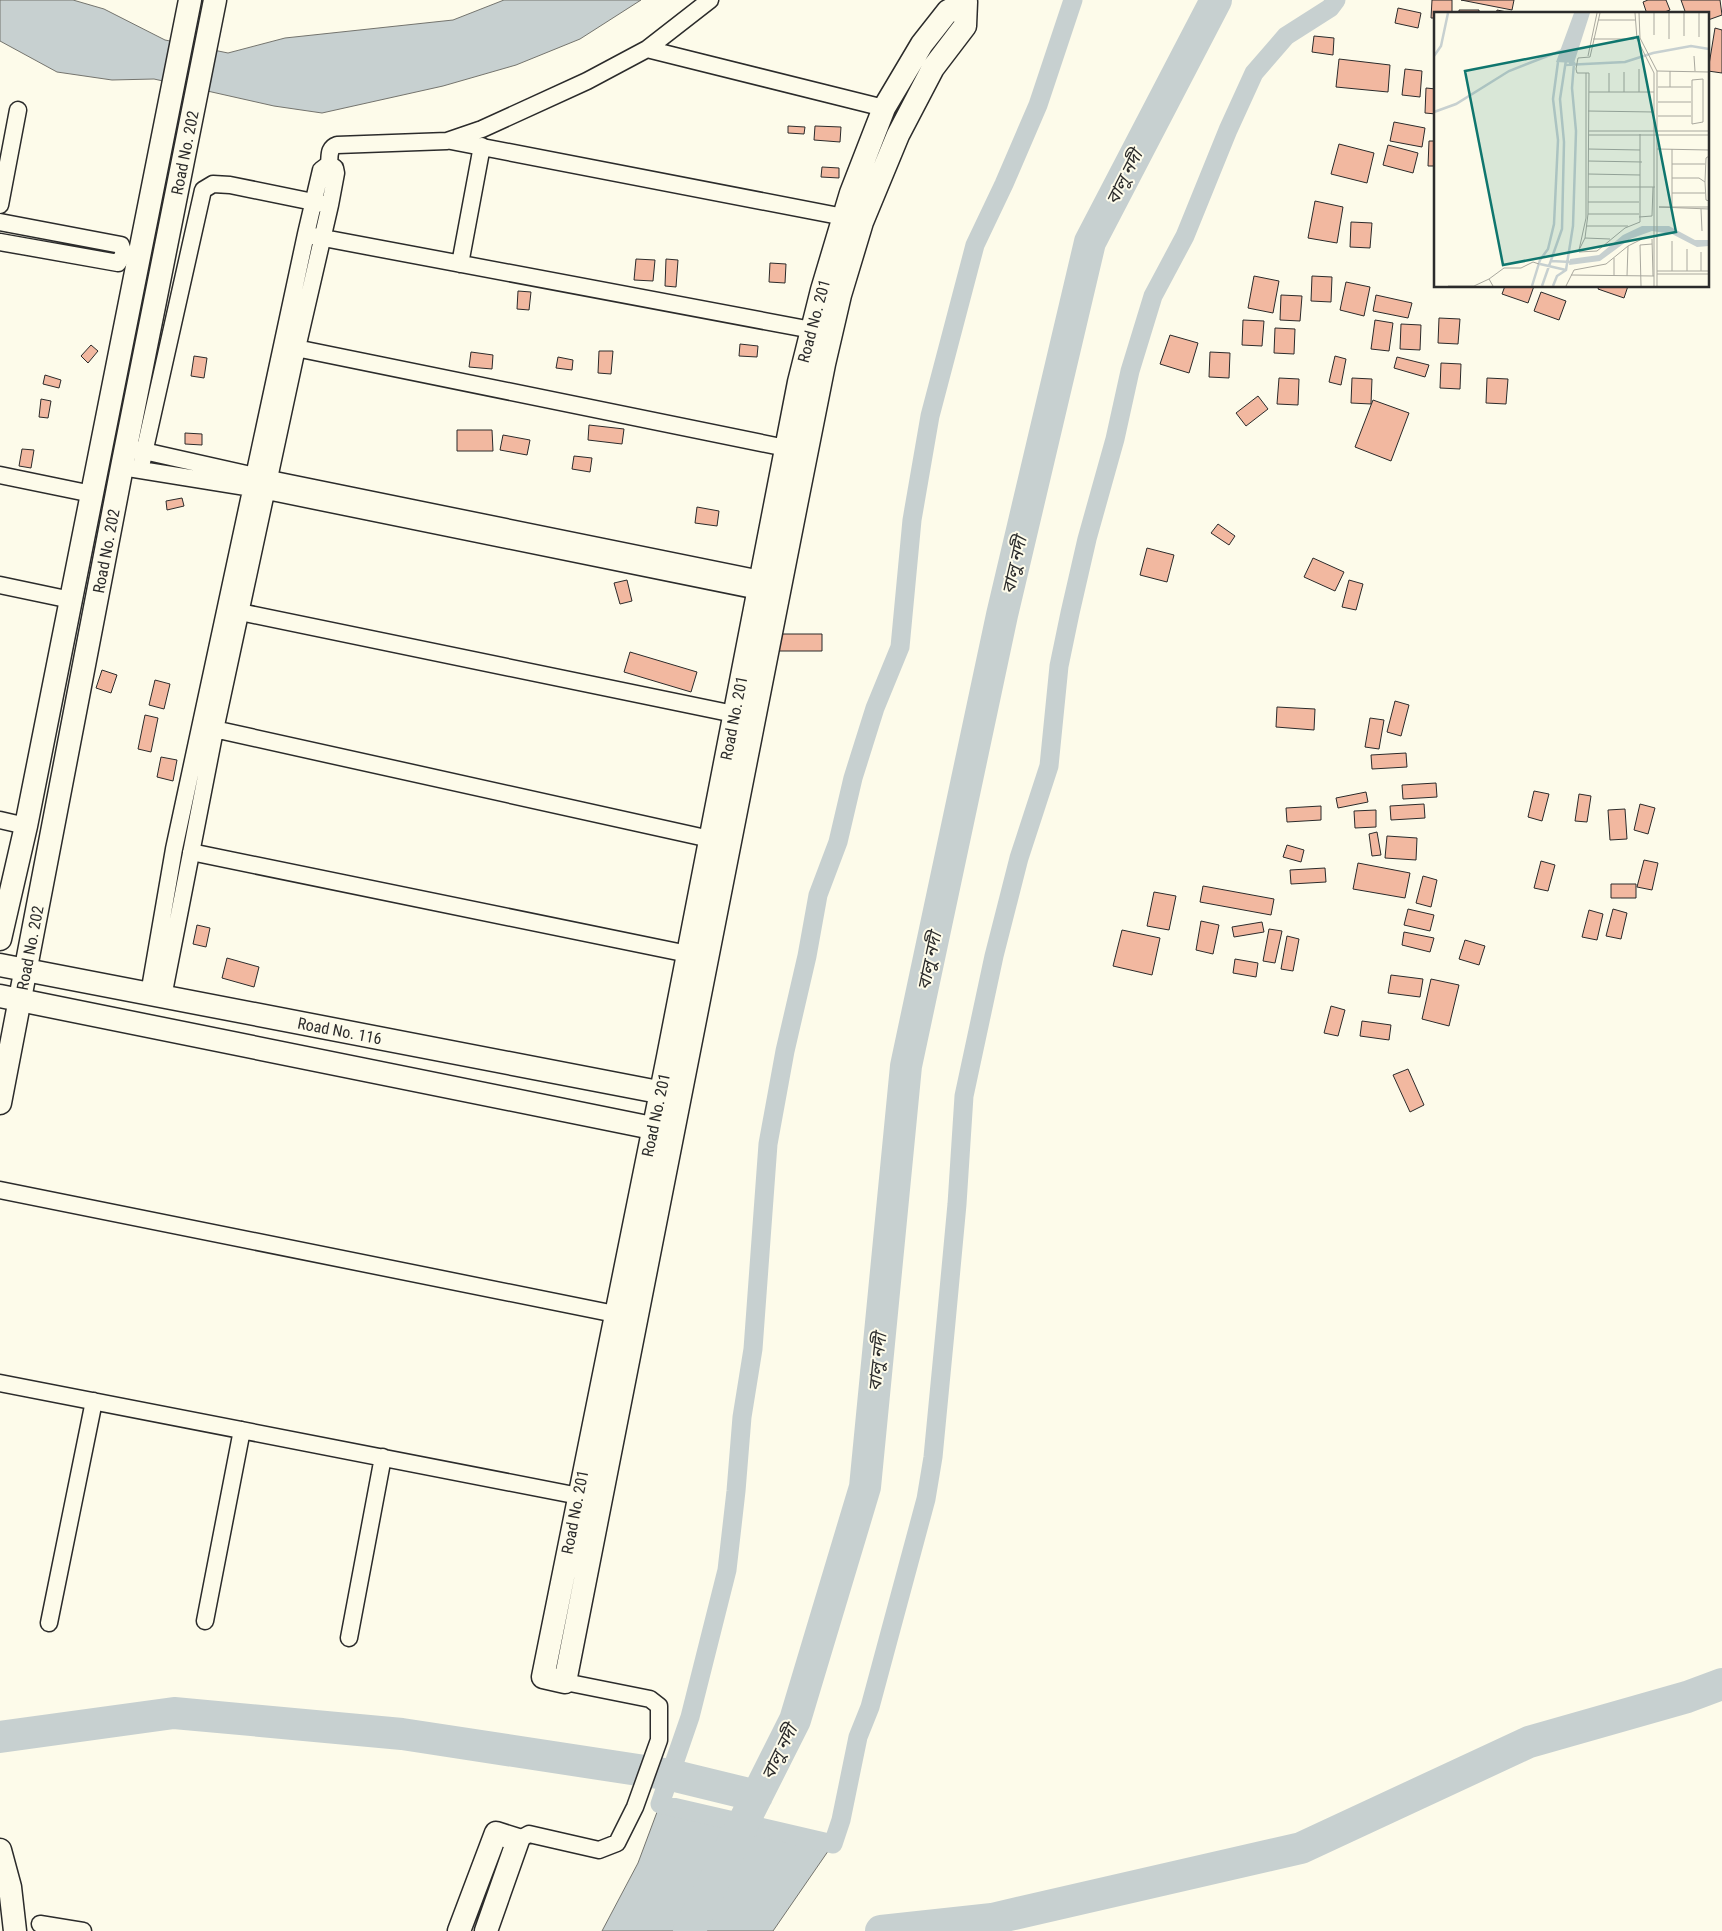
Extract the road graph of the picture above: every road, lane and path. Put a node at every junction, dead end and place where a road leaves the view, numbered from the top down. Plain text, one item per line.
1 (710, 0) edge
2 (966, 1) edge
3 (189, 3) edge
4 (214, 6) edge
5 (647, 49) junction
6 (884, 108) junction
7 (18, 110) dead end
8 (447, 141) junction
9 (482, 146) junction
10 (329, 164) junction
11 (313, 202) junction
12 (0, 205) edge
13 (330, 205) junction
14 (844, 217) junction
15 (0, 222) edge
16 (306, 234) junction
17 (322, 238) junction
18 (0, 242) edge
19 (460, 264) junction
20 (812, 330) junction
21 (290, 347) junction
22 (786, 448) junction
23 (133, 459) junction
24 (0, 475) edge
25 (261, 483) junction
26 (92, 494) junction
27 (0, 585) edge
28 (769, 587) junction
29 (71, 600) junction
30 (240, 612) junction
31 (734, 714) junction
32 (207, 728) junction
33 (0, 820) edge
34 (26, 826) junction
35 (710, 839) junction
36 (191, 852) junction
37 (0, 939) edge
38 (688, 954) junction
39 (0, 965) edge
40 (25, 970) junction
41 (156, 996) junction
42 (10, 998) edge
43 (670, 1094) junction
44 (0, 1102) edge
45 (663, 1130) junction
46 (0, 1190) edge
47 (615, 1314) junction
48 (0, 1383) edge
49 (94, 1401) junction
50 (242, 1430) junction
51 (383, 1457) junction
52 (579, 1496) junction
53 (205, 1621) dead end
54 (49, 1623) dead end
55 (349, 1638) dead end
56 (565, 1682) junction
57 (518, 1840) junction
58 (0, 1850) edge
59 (40, 1924) dead end
60 (15, 1931) edge
61 (83, 1931) edge
62 (459, 1931) edge
63 (486, 1931) edge

1 - 5 street
2 - 6 street, Road No. 201
2 - 28 street, Road No. 201
3 - 26 street, Road No. 202
4 - 23 street, Road No. 202
5 - 6 street
5 - 8 street
6 - 14 street, Road No. 201
7 - 12 street
8 - 9 street
8 - 10 street
9 - 14 street
9 - 19 street
10 - 11 street
10 - 13 street
11 - 13 street
11 - 16 street
11 - 23 street
13 - 17 street
14 - 20 street, Road No. 201
15 - 18 street
16 - 17 street
16 - 21 street
17 - 19 street
17 - 21 street
19 - 20 street
20 - 22 street, Road No. 201
21 - 22 street
21 - 25 street
22 - 28 street, Road No. 201
23 - 25 street
23 - 40 street, Road No. 202
24 - 26 street
25 - 28 street
25 - 30 street
25 - 32 street
26 - 29 street, Road No. 202
27 - 29 street
28 - 31 street, Road No. 201
28 - 43 street, Road No. 201
29 - 34 street, Road No. 202
30 - 31 street
30 - 32 street
31 - 35 street, Road No. 201
32 - 35 street
32 - 36 street
32 - 41 street
33 - 34 street
34 - 37 street, Road No. 202
35 - 38 street, Road No. 201
36 - 38 street
36 - 41 street
38 - 43 street, Road No. 201
39 - 40 street, Road No. 116
40 - 41 street, Road No. 116
40 - 42 street, Road No. 202
41 - 43 street, Road No. 116
42 - 44 street, Road No. 202
42 - 45 street, Road No. 116
43 - 45 street, Road No. 201
45 - 47 street, Road No. 201
45 - 56 street, Road No. 201
46 - 47 street
47 - 52 street, Road No. 201
48 - 49 street
49 - 50 street
49 - 54 street
50 - 51 street
50 - 53 street
51 - 52 street
51 - 55 street
52 - 56 street, Road No. 201
56 - 57 street
57 - 62 street
57 - 63 street
58 - 60 street
59 - 61 street

